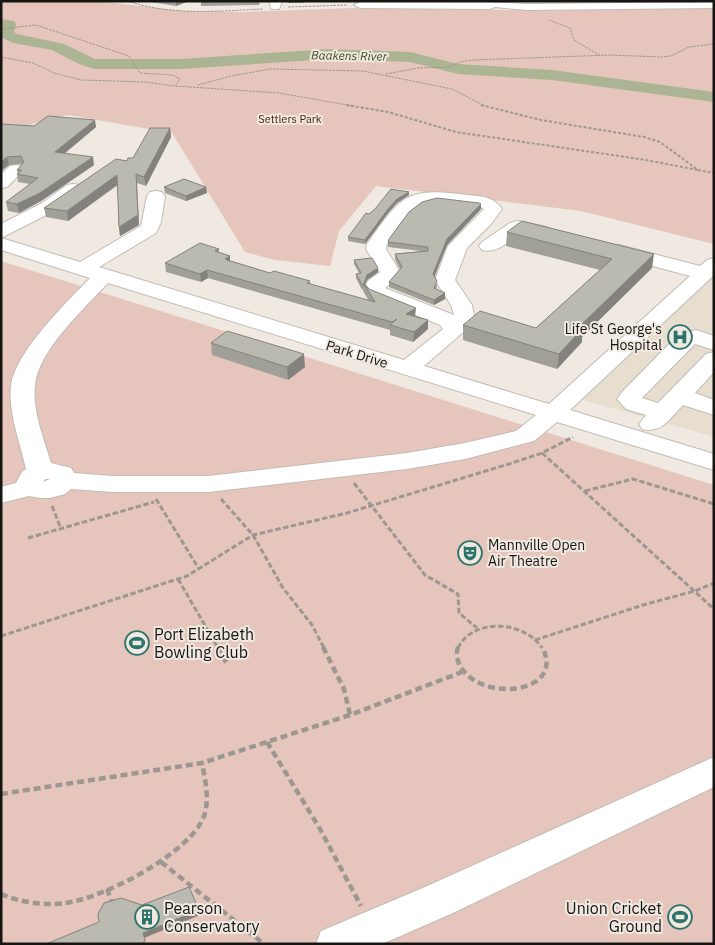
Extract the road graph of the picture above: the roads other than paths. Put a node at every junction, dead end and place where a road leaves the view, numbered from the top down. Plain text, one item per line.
1 (472, 1) edge
2 (360, 5) road end
3 (502, 5) junction
4 (714, 6) edge
5 (16, 170) edge
6 (84, 181) edge
7 (1, 183) edge
8 (156, 196) dead end
9 (1, 232) edge
10 (560, 235) edge
11 (1, 244) edge
12 (598, 245) edge
13 (489, 246) dead end
14 (708, 268) edge
15 (82, 269) junction
16 (104, 276) junction
17 (454, 330) junction
18 (714, 343) edge
19 (714, 359) edge
20 (407, 369) junction
21 (679, 395) junction
22 (714, 408) edge
23 (662, 412) junction
24 (552, 413) junction
25 (636, 438) junction
26 (714, 462) edge
27 (45, 483) junction
28 (1, 496) edge
29 (714, 771) edge
30 (336, 944) edge

1 - 3 street
2 - 3 street
3 - 4 street
5 - 7 street
6 - 9 street
8 - 15 street
10 - 13 street
11 - 15 street, Park Drive
12 - 14 street
14 - 24 street
15 - 16 street, Park Drive
16 - 20 street, Park Drive
16 - 27 street
17 - 17 street
17 - 20 street
18 - 23 street
19 - 21 street
20 - 24 street, Park Drive
21 - 22 street
21 - 23 street
23 - 25 street
24 - 25 street, Park Drive
24 - 27 street
25 - 26 street, Park Drive
27 - 28 street
29 - 30 street

